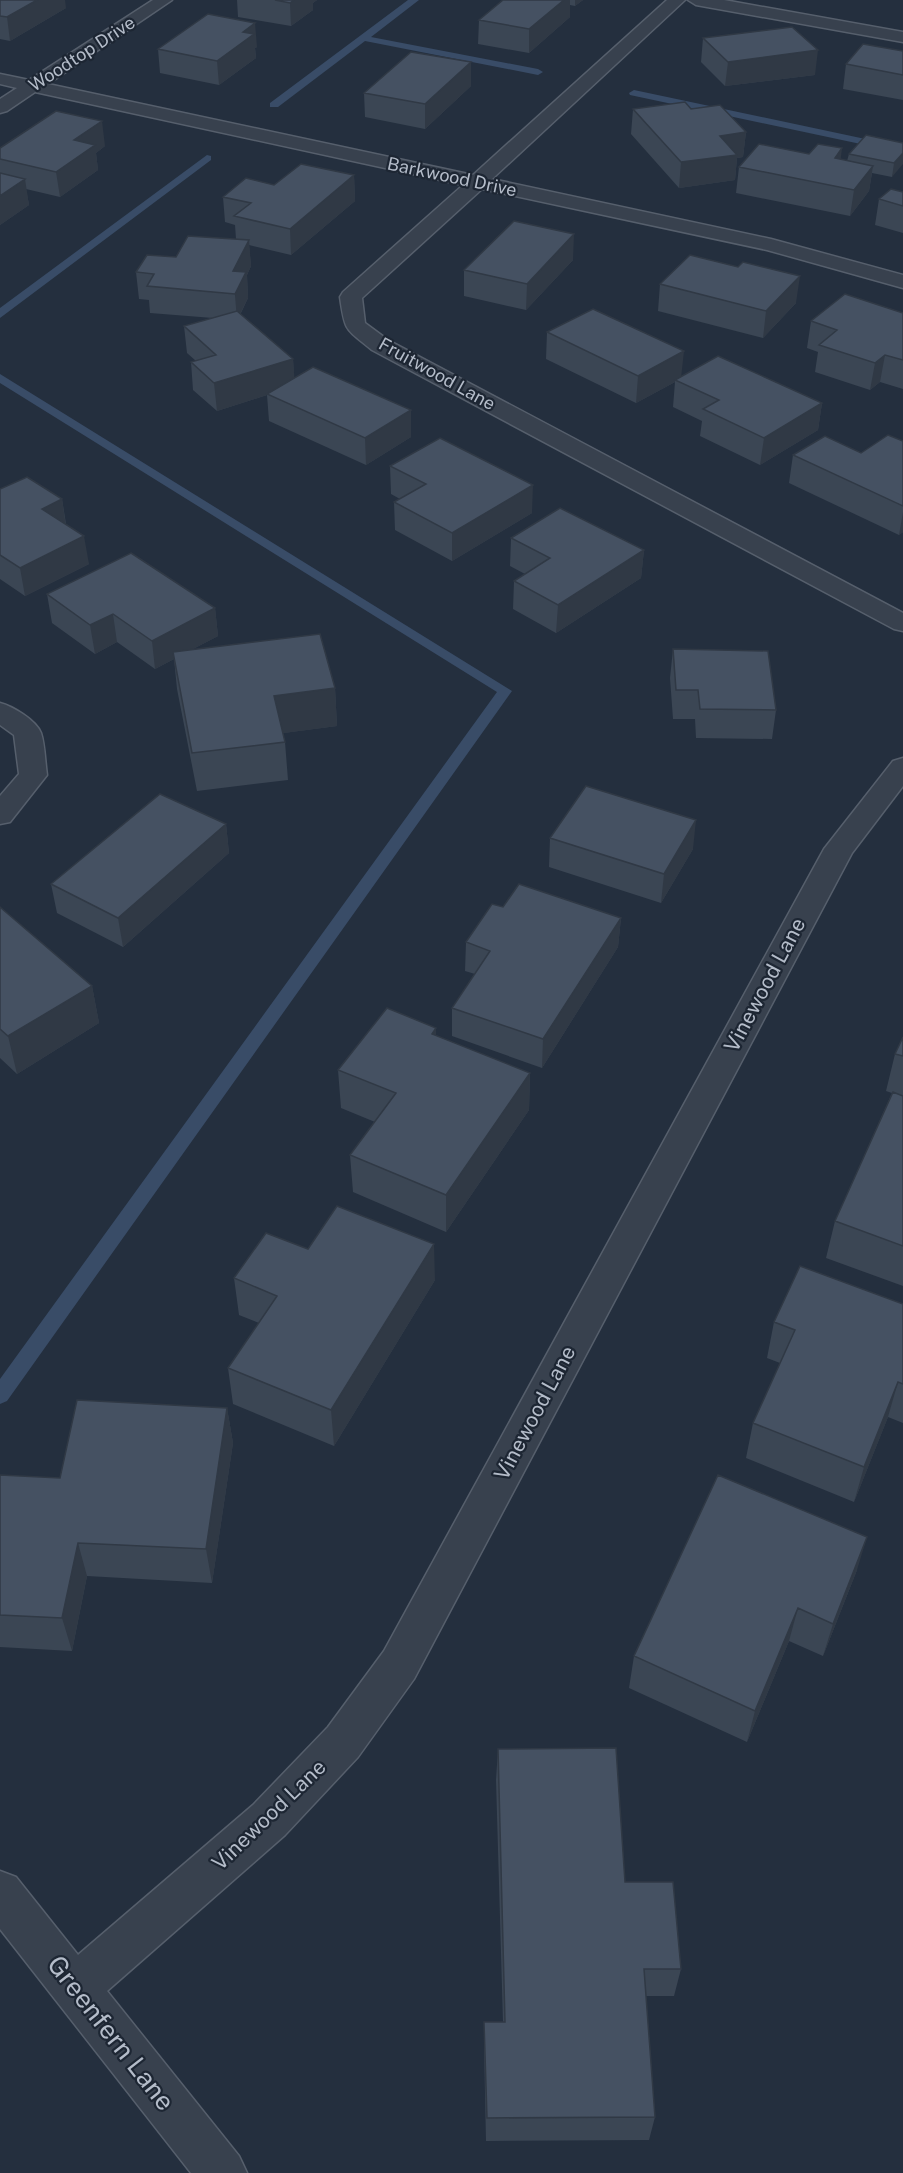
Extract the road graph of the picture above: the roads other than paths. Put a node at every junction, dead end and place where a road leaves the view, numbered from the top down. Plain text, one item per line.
1 (164, 0) edge
2 (677, 0) edge
3 (696, 0) edge
4 (903, 37) edge
5 (0, 79) edge
6 (32, 86) junction
7 (0, 107) edge
8 (476, 182) junction
9 (903, 282) edge
10 (903, 623) edge
11 (0, 711) edge
12 (903, 767) edge
13 (0, 815) edge
14 (0, 1893) edge
15 (76, 1987) junction
16 (222, 2173) edge

1 - 6 street, Woodtop Drive
2 - 8 street, Fruitwood Lane
3 - 4 street
5 - 6 street, Barkwood Drive
6 - 7 street, Woodtop Drive
6 - 8 street, Barkwood Drive
8 - 9 street, Barkwood Drive
8 - 10 street, Fruitwood Lane
11 - 13 street
12 - 15 street, Vinewood Lane
14 - 15 street, Greenfern Lane
15 - 16 street, Greenfern Lane

